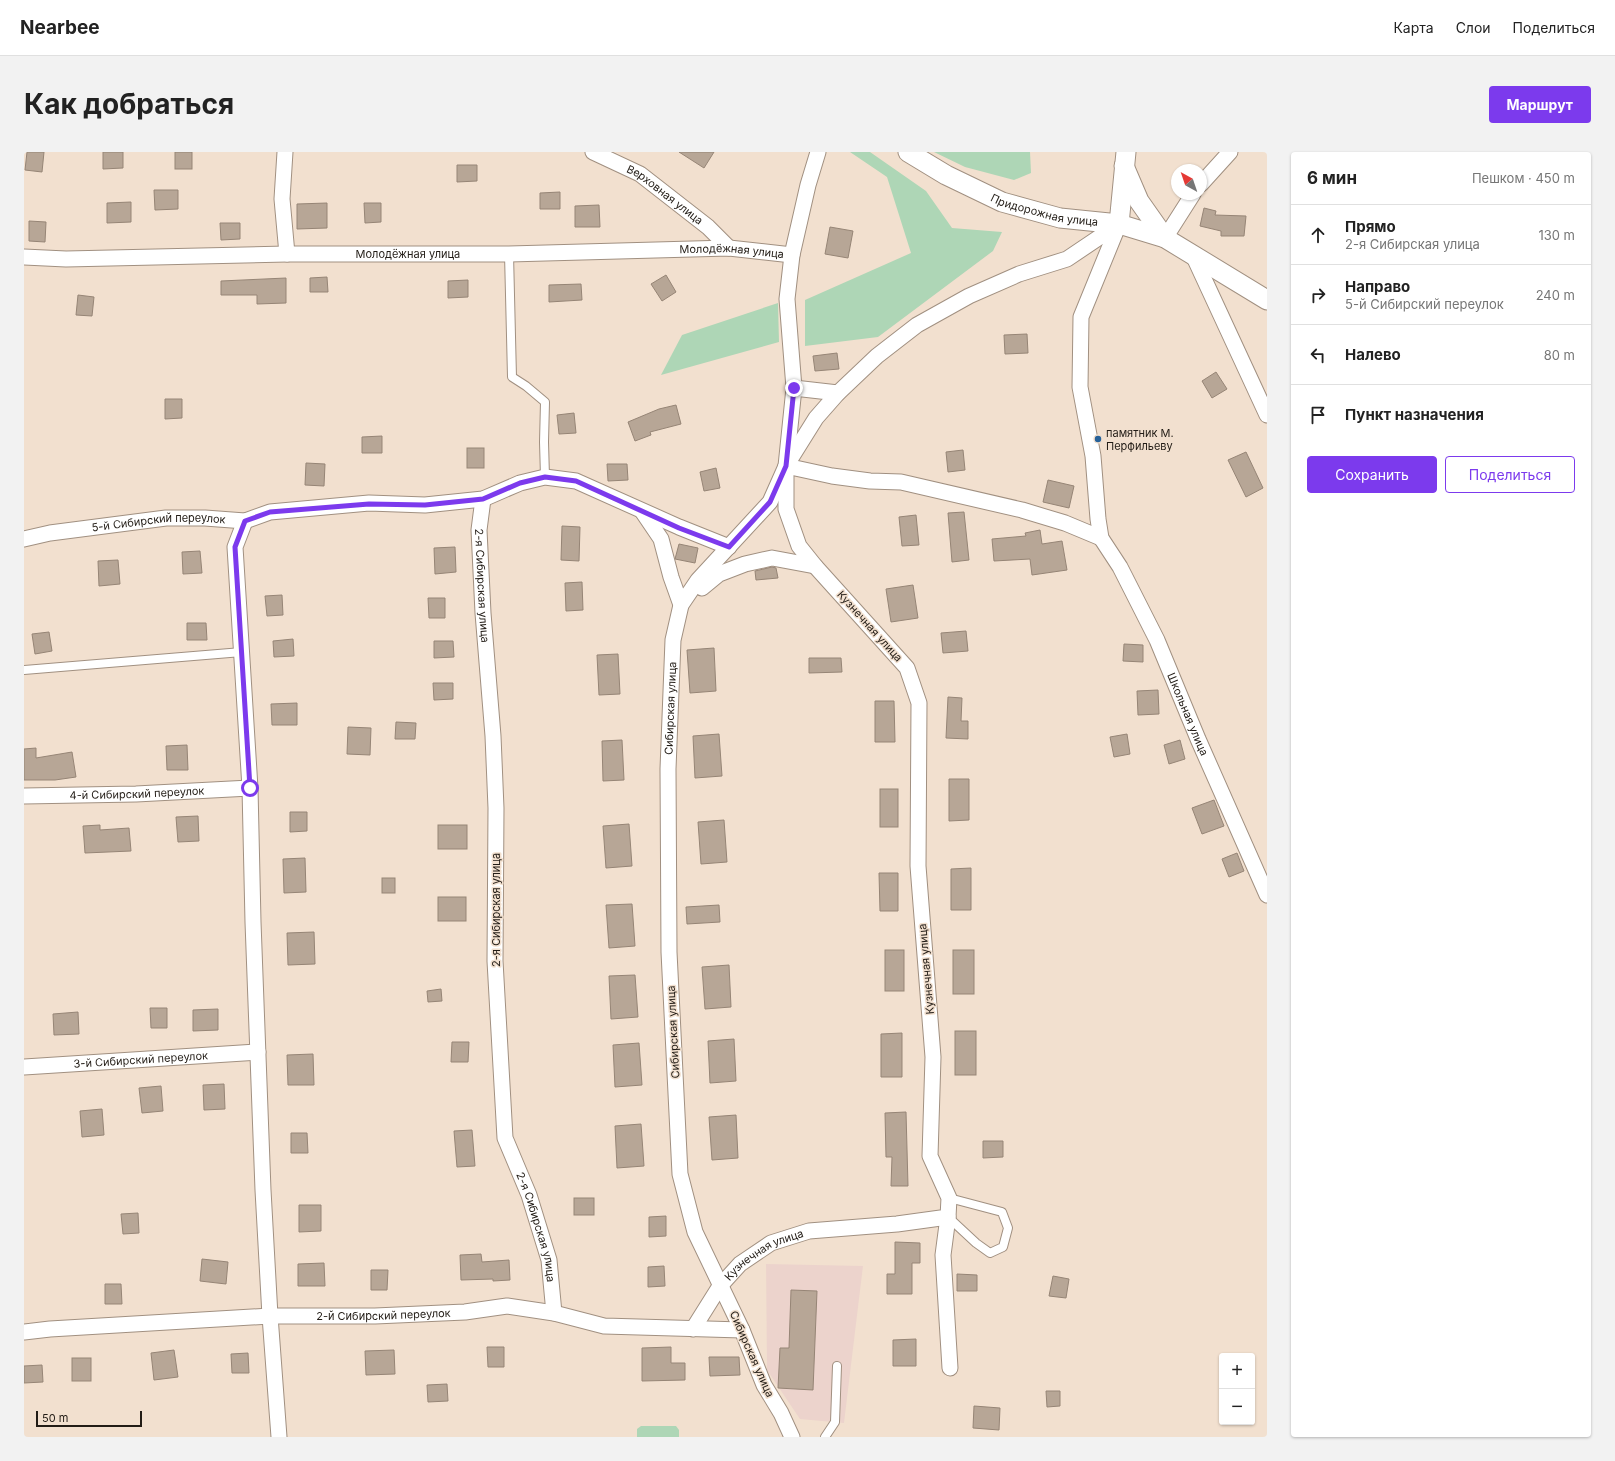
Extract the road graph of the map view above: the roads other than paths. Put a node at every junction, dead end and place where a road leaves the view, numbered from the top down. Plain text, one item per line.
1 (286, 152) edge
2 (593, 152) edge
3 (818, 152) edge
4 (908, 152) edge
5 (1228, 153) edge
6 (1125, 159) edge
7 (1207, 177) edge
8 (1189, 200) edge
9 (1119, 224) junction
10 (1165, 238) junction
11 (729, 248) junction
12 (287, 254) junction
13 (509, 254) junction
14 (792, 255) junction
15 (1193, 255) junction
16 (24, 257) edge
17 (1267, 300) edge
18 (794, 388) junction
19 (838, 393) junction
20 (1267, 416) edge
21 (786, 466) junction
22 (545, 477) junction
23 (483, 499) junction
24 (642, 511) junction
25 (245, 521) junction
26 (1101, 538) junction
27 (24, 539) edge
28 (729, 547) junction
29 (815, 566) junction
30 (681, 605) junction
31 (242, 652) junction
32 (24, 670) edge
33 (250, 788) junction
34 (24, 796) edge
35 (1267, 895) edge
36 (258, 1052) junction
37 (24, 1067) edge
38 (949, 1198) junction
39 (948, 1217) junction
40 (720, 1286) junction
41 (554, 1313) junction
42 (270, 1316) junction
43 (693, 1329) junction
44 (742, 1330) junction
45 (24, 1332) edge
46 (837, 1366) dead end
47 (950, 1368) dead end
48 (279, 1437) edge
49 (792, 1437) edge
50 (825, 1437) edge

1 - 12 street
2 - 11 street, Верховная улица
3 - 14 street
4 - 9 street, Придорожная улица
5 - 7 street
6 - 9 street
6 - 10 street
8 - 10 street
9 - 10 street, Придорожная улица
9 - 19 street
9 - 26 street
10 - 15 street
11 - 13 street, Молодёжная улица
11 - 14 street, Молодёжная улица
12 - 13 street, Молодёжная улица
12 - 16 street, Молодёжная улица
13 - 22 lane
14 - 18 street
15 - 17 street
15 - 20 street
18 - 19 street
18 - 21 street
19 - 21 street
21 - 26 street
21 - 28 street
21 - 29 street, Кузнечная улица
22 - 23 street, 5-й Сибирский переулок
22 - 24 street, 5-й Сибирский переулок
23 - 25 street, 5-й Сибирский переулок
23 - 41 street, 2-я Сибирская улица
24 - 28 street, 5-й Сибирский переулок
24 - 30 street
25 - 27 street, 5-й Сибирский переулок
25 - 31 street
26 - 35 street, Школьная улица
28 - 30 street
29 - 30 street
29 - 38 street, Кузнечная улица
30 - 40 street, Сибирская улица
31 - 32 lane
31 - 33 street
33 - 34 street, 4-й Сибирский переулок
33 - 36 street
36 - 37 street, 3-й Сибирский переулок
36 - 42 street
38 - 39 street, Кузнечная улица
38 - 39 lane
39 - 40 street, Кузнечная улица
39 - 47 street
40 - 43 street, Кузнечная улица
40 - 44 street, Сибирская улица
41 - 42 street, 2-й Сибирский переулок
41 - 43 street, 2-й Сибирский переулок
42 - 45 street, 2-й Сибирский переулок
42 - 48 street
43 - 44 street, 2-й Сибирский переулок
44 - 49 street, Сибирская улица
46 - 50 lane

